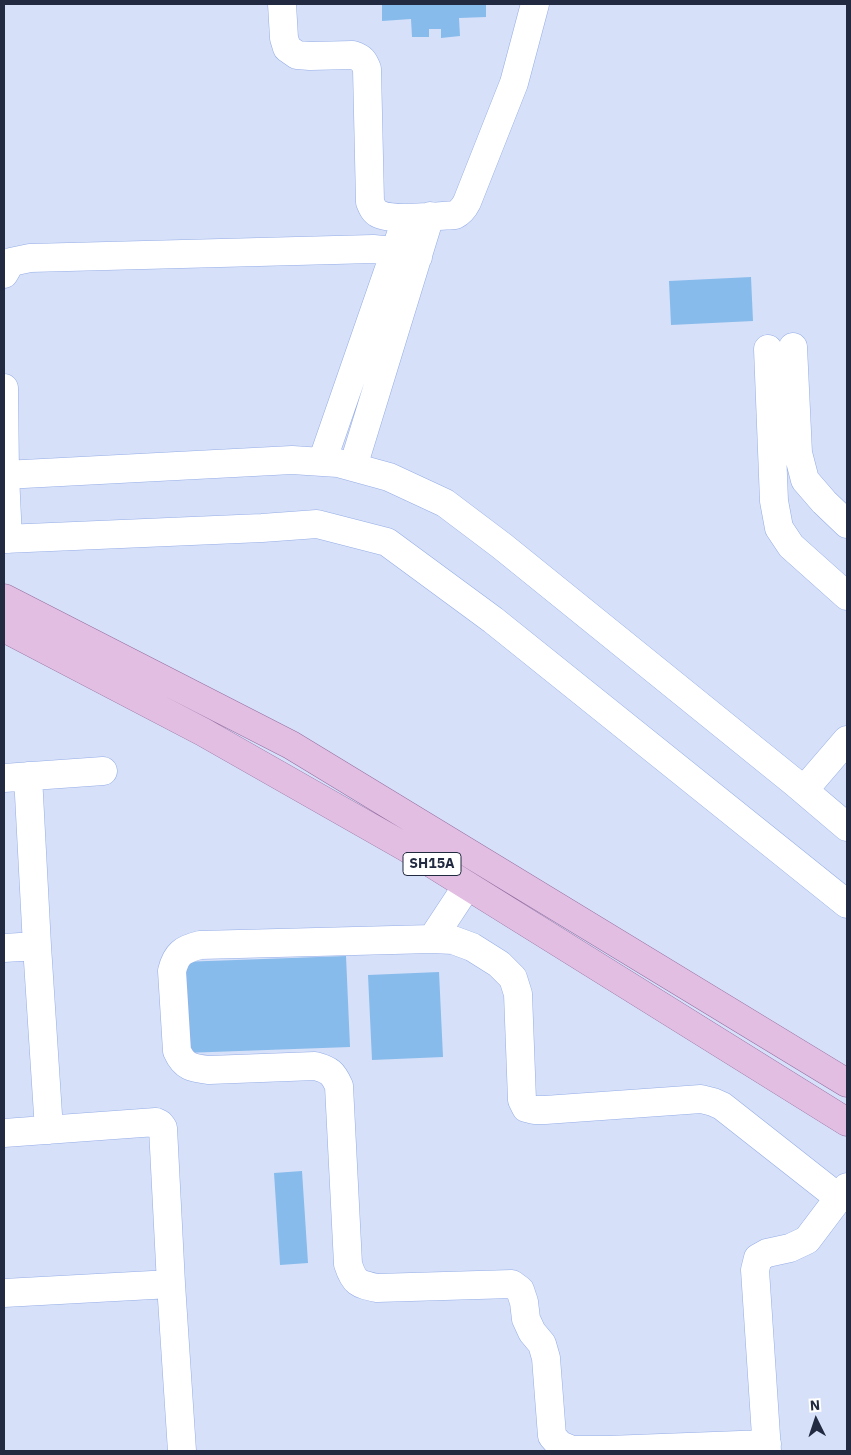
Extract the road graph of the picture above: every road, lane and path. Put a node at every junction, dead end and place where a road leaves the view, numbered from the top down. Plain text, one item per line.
1 (282, 4) edge
2 (535, 4) edge
3 (418, 217) junction
4 (407, 254) junction
5 (4, 274) edge
6 (4, 388) edge
7 (322, 462) junction
8 (353, 467) junction
9 (4, 475) edge
10 (847, 524) edge
11 (6, 539) edge
12 (847, 596) edge
13 (4, 598) edge
14 (4, 628) edge
15 (847, 740) edge
16 (103, 771) dead end
17 (16, 777) edge
18 (804, 790) junction
19 (842, 812) edge
20 (467, 886) junction
21 (847, 904) edge
22 (432, 939) junction
23 (37, 946) junction
24 (4, 948) edge
25 (847, 1083) edge
26 (847, 1122) edge
27 (49, 1130) junction
28 (4, 1133) edge
29 (843, 1192) edge
30 (170, 1284) junction
31 (4, 1293) edge
32 (767, 1448) edge
33 (182, 1451) edge
34 (608, 1451) edge

1 - 3 street
2 - 3 street
3 - 4 street
4 - 5 street
4 - 7 street
4 - 8 street
6 - 9 street
7 - 8 street
7 - 9 street
8 - 18 street
9 - 11 street
10 - 12 street
11 - 21 street
13 - 25 main road, SH15A
14 - 20 main road, SH15A
15 - 18 street
16 - 17 street
17 - 23 street
18 - 19 street
20 - 22 street
20 - 26 main road, SH15A
22 - 29 street
22 - 34 street
23 - 24 street
23 - 27 street
27 - 28 street
27 - 30 street
29 - 32 street
30 - 31 street
30 - 33 street
32 - 34 street

